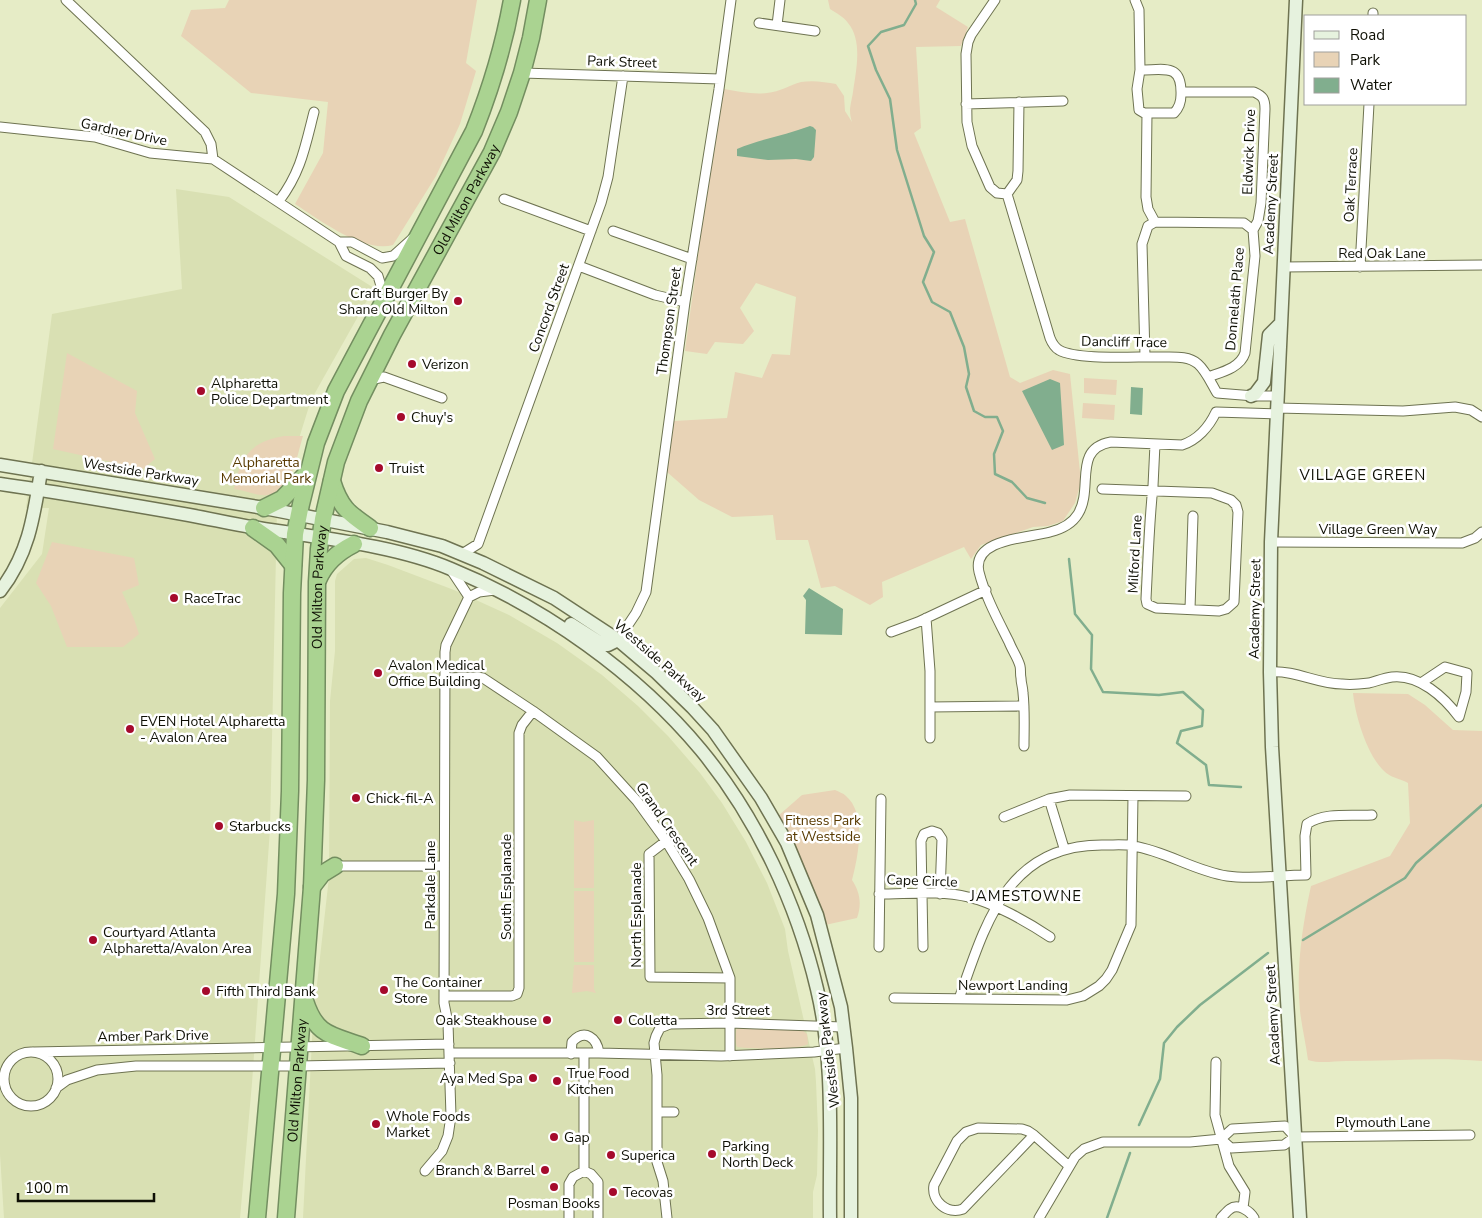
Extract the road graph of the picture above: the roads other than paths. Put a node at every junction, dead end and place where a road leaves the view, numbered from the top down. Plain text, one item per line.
1 (66, 0) edge
2 (512, 0) edge
3 (538, 0) edge
4 (731, 0) edge
5 (780, 0) edge
6 (995, 0) edge
7 (1136, 0) edge
8 (1296, 0) edge
9 (759, 22) dead end
10 (777, 25) junction
11 (815, 31) dead end
12 (1140, 70) junction
13 (522, 73) junction
14 (623, 76) junction
15 (720, 79) junction
16 (1181, 92) junction
17 (1019, 102) junction
18 (1063, 102) dead end
19 (966, 104) junction
20 (1369, 105) edge
21 (314, 112) dead end
22 (1148, 113) junction
23 (0, 127) edge
24 (213, 159) junction
25 (1007, 194) junction
26 (504, 199) dead end
27 (279, 201) junction
28 (1155, 222) junction
29 (1253, 230) junction
30 (421, 231) junction
31 (591, 231) junction
32 (613, 231) dead end
33 (339, 242) junction
34 (692, 259) junction
35 (579, 266) junction
36 (1482, 266) edge
37 (1360, 267) junction
38 (1283, 268) junction
39 (385, 299) junction
40 (685, 302) junction
41 (1280, 324) junction
42 (1145, 356) junction
43 (1208, 377) junction
44 (376, 379) junction
45 (1251, 396) junction
46 (442, 398) dead end
47 (1277, 406) junction
48 (1482, 417) edge
49 (1155, 444) junction
50 (0, 465) edge
51 (41, 470) junction
52 (308, 473) junction
53 (332, 479) junction
54 (0, 484) edge
55 (1102, 489) dead end
56 (38, 490) junction
57 (1152, 491) junction
58 (264, 508) junction
59 (299, 515) junction
60 (1193, 516) dead end
61 (323, 519) junction
62 (254, 528) junction
63 (370, 528) junction
64 (1482, 532) edge
65 (296, 534) junction
66 (320, 538) junction
67 (1271, 542) junction
68 (354, 544) junction
69 (478, 544) junction
70 (462, 554) junction
71 (483, 563) junction
72 (293, 565) junction
73 (450, 569) junction
74 (317, 582) junction
75 (496, 590) junction
76 (986, 590) junction
77 (0, 591) edge
78 (469, 597) junction
79 (530, 609) junction
80 (1190, 609) junction
81 (926, 618) junction
82 (891, 632) dead end
83 (618, 640) junction
84 (1270, 672) junction
85 (444, 678) junction
86 (1421, 683) junction
87 (1024, 706) junction
88 (930, 707) junction
89 (533, 711) junction
90 (930, 738) dead end
91 (1024, 746) dead end
92 (1133, 796) junction
93 (1186, 796) dead end
94 (881, 799) dead end
95 (1049, 799) junction
96 (1372, 815) dead end
97 (1004, 817) dead end
98 (666, 841) junction
99 (314, 845) junction
100 (1132, 845) junction
101 (1064, 848) junction
102 (335, 866) junction
103 (444, 866) junction
104 (1280, 876) junction
105 (312, 886) junction
106 (879, 894) junction
107 (922, 894) junction
108 (940, 894) junction
109 (996, 908) junction
110 (1050, 937) dead end
111 (880, 947) dead end
112 (922, 947) dead end
113 (730, 978) junction
114 (444, 996) junction
115 (304, 997) junction
116 (894, 998) dead end
117 (959, 999) junction
118 (730, 1023) junction
119 (824, 1027) junction
120 (843, 1027) junction
121 (362, 1046) junction
122 (286, 1047) junction
123 (449, 1048) junction
124 (846, 1048) junction
125 (828, 1051) junction
126 (33, 1052) junction
127 (584, 1053) junction
128 (599, 1053) junction
129 (571, 1054) junction
130 (655, 1055) junction
131 (730, 1056) junction
132 (1216, 1062) dead end
133 (450, 1063) junction
134 (285, 1065) junction
135 (56, 1088) junction
136 (657, 1112) junction
137 (674, 1112) dead end
138 (1034, 1135) junction
139 (1470, 1135) dead end
140 (1295, 1136) junction
141 (1221, 1139) junction
142 (1069, 1166) junction
143 (425, 1171) dead end
144 (584, 1171) junction
145 (1243, 1208) junction
146 (257, 1218) edge
147 (286, 1218) edge
148 (569, 1218) edge
149 (598, 1218) edge
150 (666, 1218) edge
151 (830, 1218) edge
152 (851, 1218) edge
153 (1039, 1218) edge
154 (1221, 1218) edge
155 (1254, 1218) edge
156 (1300, 1218) edge

1 - 24 street
2 - 30 highway, Old Milton Parkway
3 - 13 highway, Old Milton Parkway
4 - 15 street, Thompson Street
5 - 10 street
6 - 19 street
7 - 12 street
8 - 38 main road, Academy Street
9 - 10 street
10 - 11 street
12 - 16 street
12 - 22 street
13 - 14 street, Park Street
13 - 44 highway, Old Milton Parkway
14 - 15 street, Park Street
14 - 31 street, Concord Street
15 - 34 street, Thompson Street
16 - 22 street
16 - 29 street, Eldwick Drive
17 - 18 street
17 - 19 street
17 - 25 street
19 - 25 street
20 - 37 street, Oak Terrace
21 - 27 street
22 - 28 street
23 - 24 street, Gardner Drive
24 - 27 street, Gardner Drive
25 - 42 street, Dancliff Trace
26 - 31 street
27 - 33 street, Gardner Drive
28 - 29 street, Donnelath Place
28 - 42 street
29 - 43 street, Donnelath Place
30 - 33 street, Gardner Drive
30 - 39 highway, Old Milton Parkway
31 - 35 street, Concord Street
32 - 34 street
33 - 39 street, Gardner Drive
34 - 40 street, Thompson Street
35 - 40 street
35 - 69 street, Concord Street
36 - 37 street, Red Oak Lane
37 - 38 street, Red Oak Lane
38 - 41 main road, Academy Street
39 - 52 highway, Old Milton Parkway
40 - 83 street, Thompson Street
41 - 45 main road
41 - 47 main road, Academy Street
42 - 43 street, Dancliff Trace
43 - 45 street, Dancliff Trace
44 - 46 street
44 - 53 highway, Old Milton Parkway
45 - 47 street, Dancliff Trace
47 - 48 street
47 - 49 street
47 - 67 main road, Academy Street
49 - 57 street, Milford Lane
49 - 76 street
50 - 51 main road, Westside Parkway
51 - 56 main road
51 - 58 main road, Westside Parkway
52 - 58 highway
52 - 59 highway, Old Milton Parkway
53 - 61 highway, Old Milton Parkway
53 - 63 highway
54 - 56 main road, Westside Parkway
55 - 57 street, Milford Lane
56 - 62 main road, Westside Parkway
56 - 77 main road
57 - 80 street, Milford Lane
57 - 80 street, Milford Lane
58 - 59 main road, Westside Parkway
59 - 61 main road, Westside Parkway
59 - 65 highway, Old Milton Parkway
60 - 80 street
61 - 63 main road, Westside Parkway
61 - 66 highway, Old Milton Parkway
62 - 65 main road, Westside Parkway
62 - 72 highway
63 - 70 main road, Westside Parkway
64 - 67 street, Village Green Way
65 - 66 main road, Westside Parkway
65 - 72 highway, Old Milton Parkway
66 - 68 main road, Westside Parkway
66 - 74 highway, Old Milton Parkway
67 - 84 main road, Academy Street
68 - 73 main road, Westside Parkway
68 - 74 highway
69 - 70 street
69 - 71 street
70 - 71 main road, Westside Parkway
71 - 83 main road, Westside Parkway
72 - 122 highway, Old Milton Parkway
73 - 75 main road, Westside Parkway
73 - 78 street
74 - 99 highway, Old Milton Parkway
75 - 78 street
75 - 79 main road, Westside Parkway
76 - 81 street
76 - 87 street
78 - 85 street, Parkdale Lane
79 - 83 main road
79 - 119 main road, Westside Parkway
81 - 82 street
81 - 88 street
83 - 120 main road, Westside Parkway
84 - 86 street
84 - 104 main road, Academy Street
85 - 89 street, Grand Crescent
85 - 103 street, Parkdale Lane
86 - 86 street
87 - 88 street
87 - 91 street
88 - 90 street
89 - 98 street, Grand Crescent
89 - 114 street, South Esplanade
92 - 93 street
92 - 95 street
92 - 100 street, Newport Landing
94 - 106 street, Cape Circle
95 - 97 street
95 - 101 street
96 - 104 street
98 - 113 street, Grand Crescent
98 - 113 street, North Esplanade
99 - 102 highway
99 - 105 highway, Old Milton Parkway
100 - 101 street
100 - 104 street
100 - 117 street, Newport Landing
101 - 109 street
102 - 103 street
102 - 105 highway
103 - 114 street, Parkdale Lane
104 - 140 main road, Academy Street
105 - 115 highway, Old Milton Parkway
106 - 107 street, Cape Circle
106 - 111 street
107 - 108 street, Cape Circle
107 - 108 street
107 - 112 street
108 - 109 street, Cape Circle
109 - 110 street, Cape Circle
109 - 117 street
113 - 118 street, Grand Crescent
114 - 123 street, Parkdale Lane
115 - 121 highway
115 - 122 highway, Old Milton Parkway
116 - 117 street, Newport Landing
118 - 119 street, 3rd Street
118 - 130 street, 3rd Street
118 - 131 street, Grand Crescent
119 - 120 street, 3rd Street
119 - 125 main road, Westside Parkway
120 - 124 main road, Westside Parkway
121 - 122 street
121 - 123 street
122 - 126 street, Amber Park Drive
122 - 134 highway, Old Milton Parkway
122 - 134 highway, Old Milton Parkway
123 - 129 street
123 - 133 street, Parkdale Lane
124 - 125 street
124 - 152 main road, Westside Parkway
125 - 131 street
125 - 151 main road, Westside Parkway
126 - 135 street
126 - 135 street
127 - 128 street
127 - 129 street
127 - 144 street
128 - 129 street
128 - 130 street
130 - 131 street
130 - 136 street
132 - 141 street
133 - 134 street
133 - 143 street, Parkdale Lane
134 - 135 street
134 - 146 highway, Old Milton Parkway
134 - 147 highway, Old Milton Parkway
136 - 137 street
136 - 150 street
138 - 138 street
138 - 142 street
139 - 140 street, Plymouth Lane
140 - 141 street
140 - 141 street
140 - 156 main road, Academy Street
141 - 142 street
141 - 145 street
142 - 153 street
144 - 148 street
144 - 149 street
145 - 154 street
145 - 155 street

